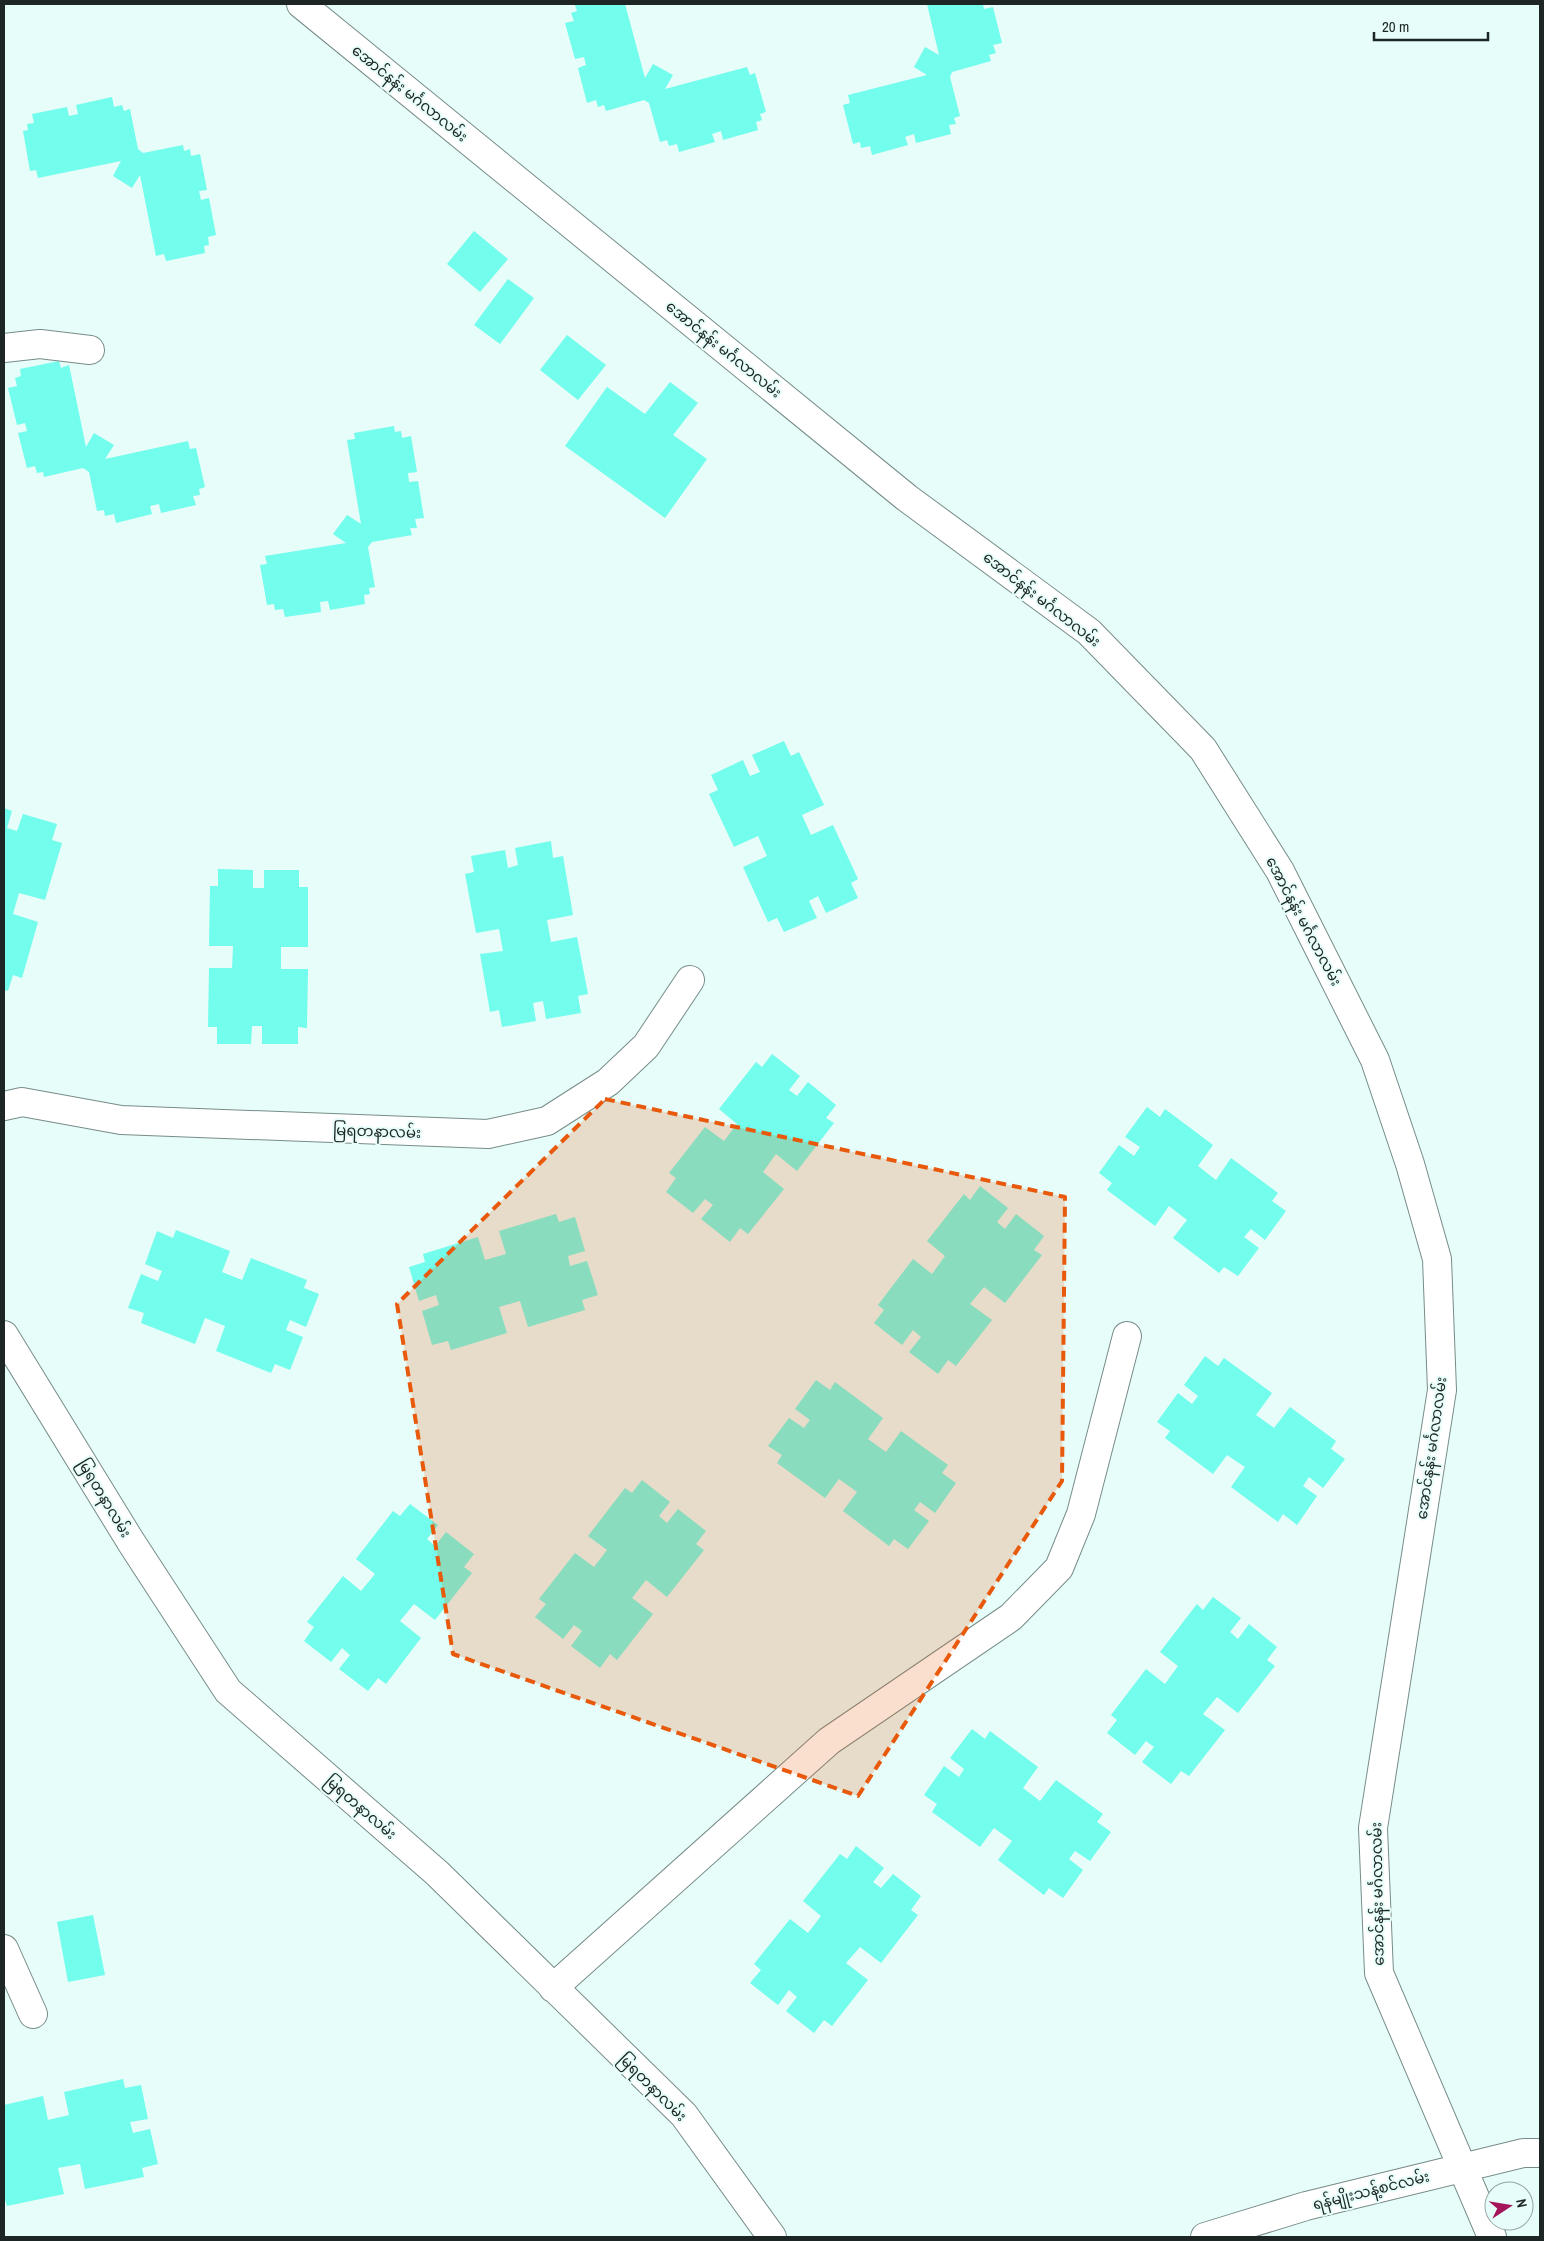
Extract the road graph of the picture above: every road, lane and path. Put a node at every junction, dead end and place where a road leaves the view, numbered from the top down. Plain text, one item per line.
1 (301, 4) edge
2 (4, 348) edge
3 (90, 350) dead end
4 (690, 980) dead end
5 (4, 1106) edge
6 (4, 1335) edge
7 (1128, 1336) dead end
8 (4, 1949) edge
9 (554, 1988) junction
10 (33, 2014) dead end
11 (1540, 2153) edge
12 (1463, 2169) junction
13 (772, 2237) edge
14 (1205, 2237) edge
15 (1492, 2237) edge

1 - 12 street, အောင်နန်း မင်္ဂလာလမ်း
2 - 3 street
4 - 5 street, မြရတနာလမ်း
6 - 9 street, မြရတနာလမ်း
7 - 9 street
8 - 10 street
9 - 13 street, မြရတနာလမ်း
11 - 12 street, ရန်မျိုးသန့်စင်လမ်း
12 - 14 street, ရန်မျိုးသန့်စင်လမ်း
12 - 15 street, အောင်နန်း မင်္ဂလာလမ်း

